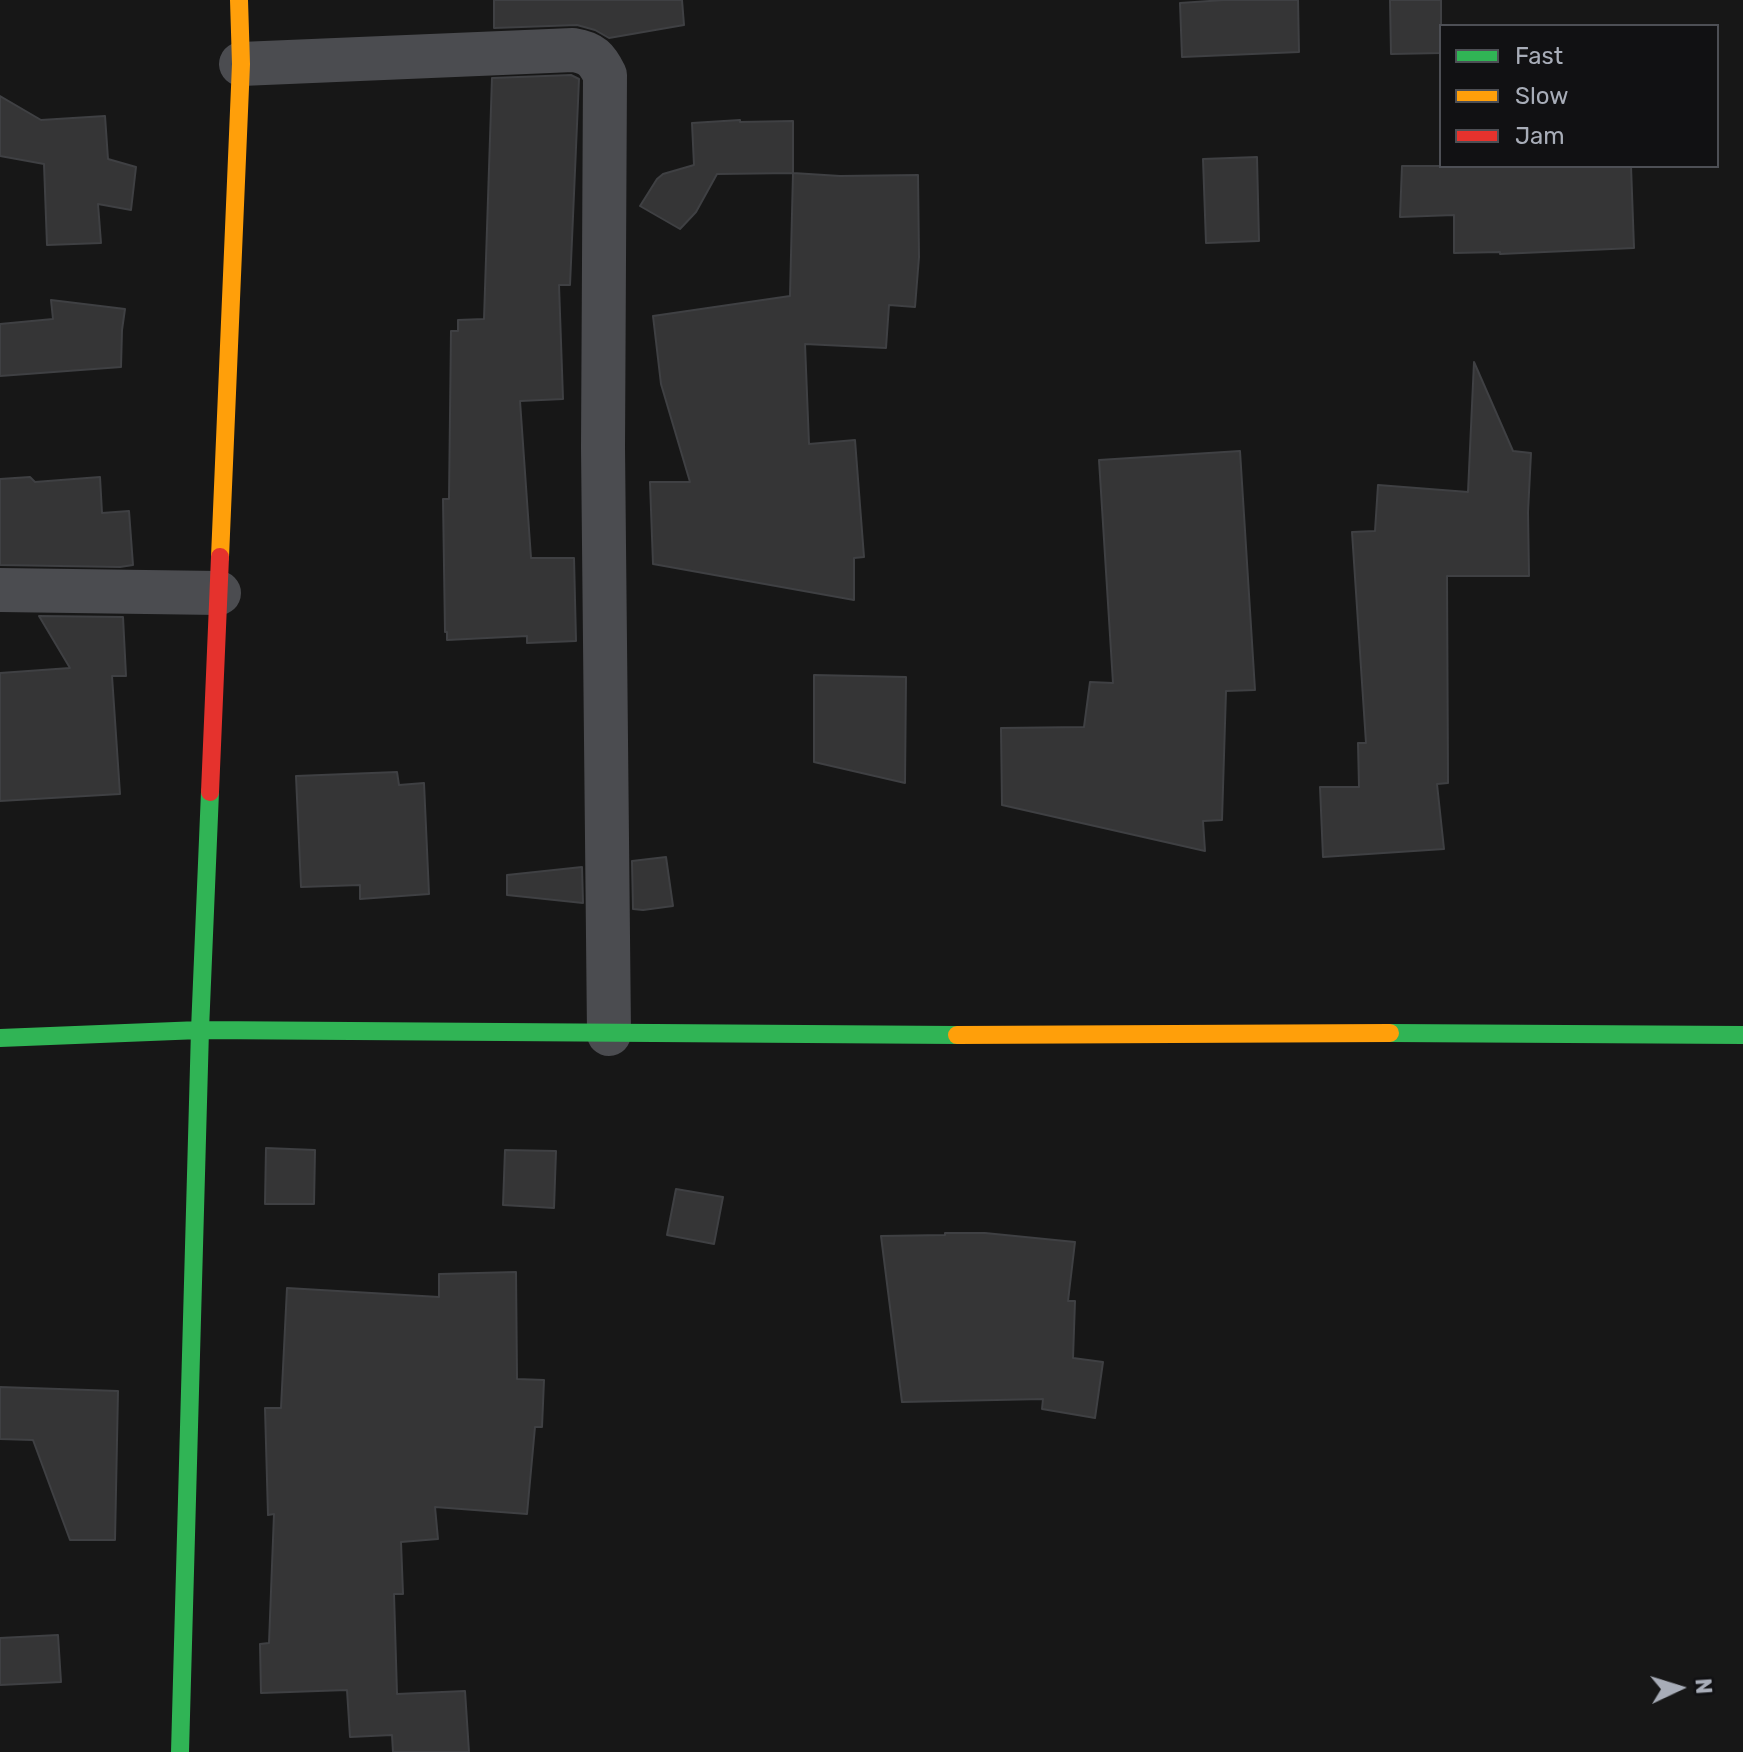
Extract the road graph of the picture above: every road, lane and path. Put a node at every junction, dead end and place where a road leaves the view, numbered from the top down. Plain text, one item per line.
1 (239, 0) edge
2 (241, 64) junction
3 (0, 590) edge
4 (219, 593) junction
5 (200, 1030) junction
6 (609, 1034) junction
7 (1743, 1035) edge
8 (0, 1038) edge
9 (180, 1752) edge

1 - 2 street
2 - 4 street
2 - 6 street
3 - 4 street
4 - 5 street
5 - 6 street
5 - 8 street
5 - 9 street
6 - 7 street

